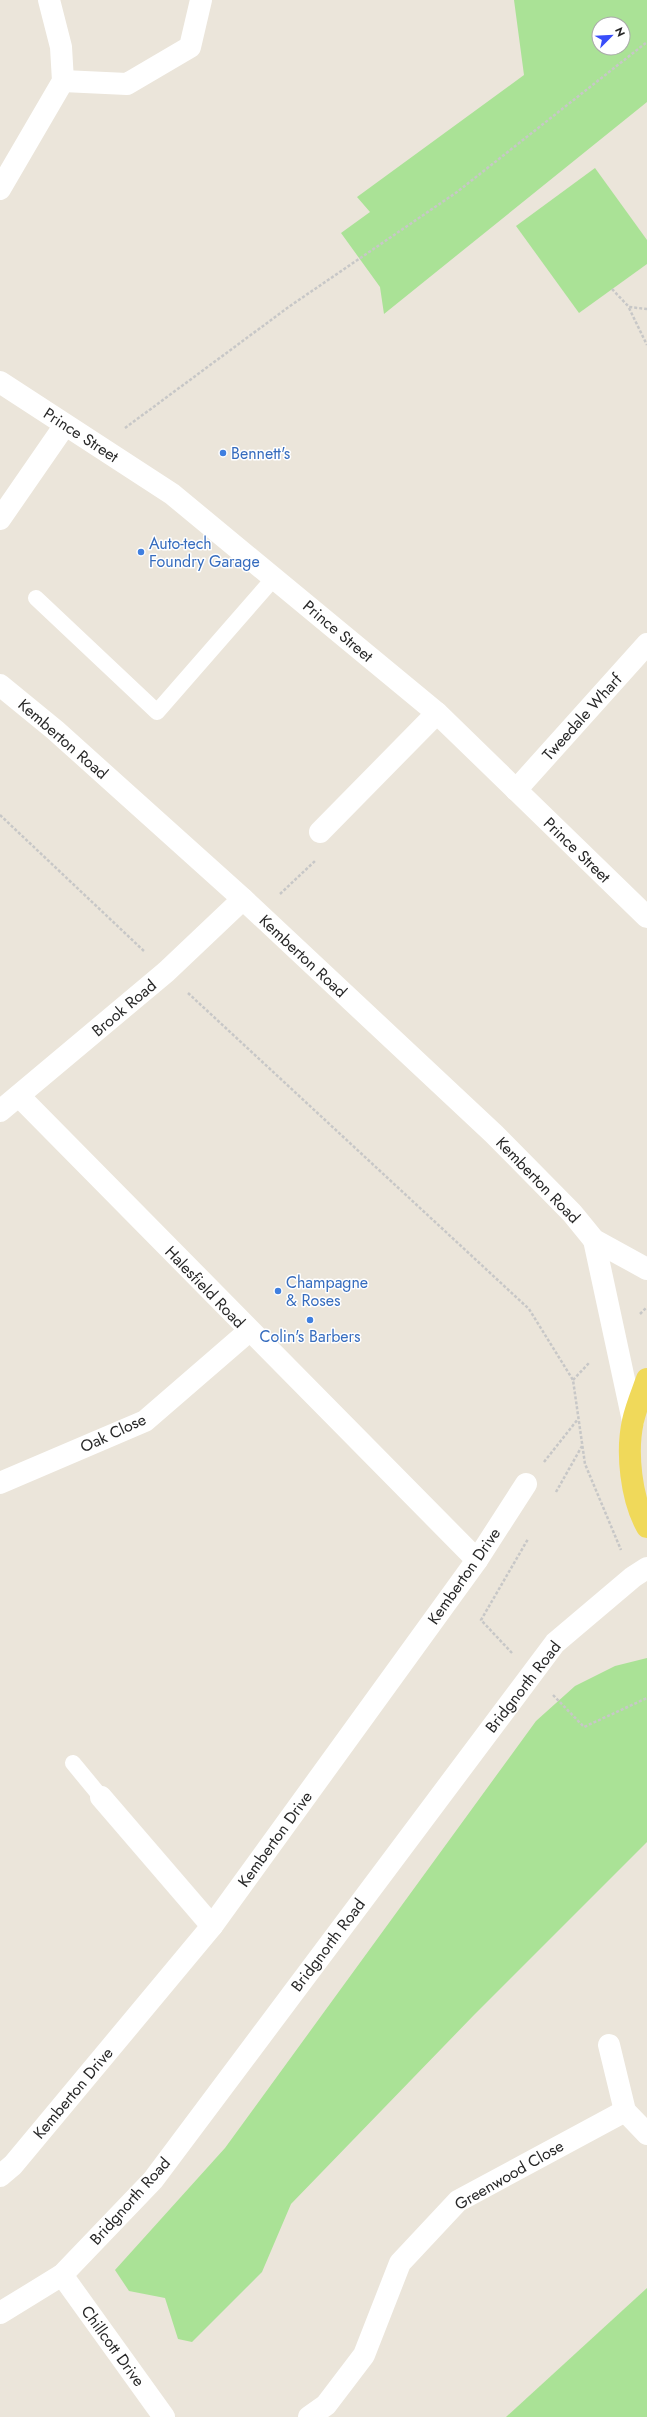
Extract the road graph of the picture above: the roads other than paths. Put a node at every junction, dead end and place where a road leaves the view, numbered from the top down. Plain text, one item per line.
1 (50, 0) edge
2 (201, 0) edge
3 (63, 81) junction
4 (0, 189) edge
5 (0, 382) edge
6 (66, 425) junction
7 (0, 518) edge
8 (274, 578) junction
9 (36, 598) dead end
10 (643, 659) edge
11 (0, 685) edge
12 (437, 713) junction
13 (516, 790) junction
14 (320, 832) road end
15 (243, 899) junction
16 (647, 917) edge
17 (19, 1096) junction
18 (0, 1111) edge
19 (594, 1240) junction
20 (647, 1269) edge
21 (249, 1331) junction
22 (647, 1380) edge
23 (633, 1421) junction
24 (0, 1483) edge
25 (526, 1484) road end
26 (647, 1527) edge
27 (477, 1560) junction
28 (640, 1573) edge
29 (73, 1762) dead end
30 (101, 1797) joint
31 (212, 1926) junction
32 (609, 2044) dead end
33 (625, 2111) junction
34 (647, 2134) edge
35 (0, 2176) edge
36 (62, 2275) junction
37 (0, 2313) edge
38 (164, 2417) edge
39 (309, 2417) edge

1 - 3 street
2 - 3 street
3 - 4 street
5 - 6 street, Prince Street
6 - 7 street
6 - 8 street, Prince Street
8 - 9 lane
8 - 12 street, Prince Street
10 - 13 street, Tweedale Wharf
11 - 15 street, Kemberton Road
12 - 13 street, Prince Street
12 - 14 street
13 - 16 street, Prince Street
15 - 17 street, Brook Road
15 - 19 street, Kemberton Road
17 - 18 street, Brook Road
17 - 21 street, Halesfield Road
19 - 20 street, Kemberton Road
19 - 23 street, Kemberton Road
21 - 24 street, Oak Close
21 - 27 street, Halesfield Road
22 - 23 main road
23 - 26 main road
25 - 27 street, Kemberton Drive
27 - 31 street, Kemberton Drive
28 - 36 street, Bridgnorth Road
29 - 30 lane
30 - 31 street
31 - 35 street, Kemberton Drive
32 - 33 street
33 - 34 street
33 - 39 street, Greenwood Close
36 - 37 street, Bridgnorth Road
36 - 38 street, Chillcott Drive

